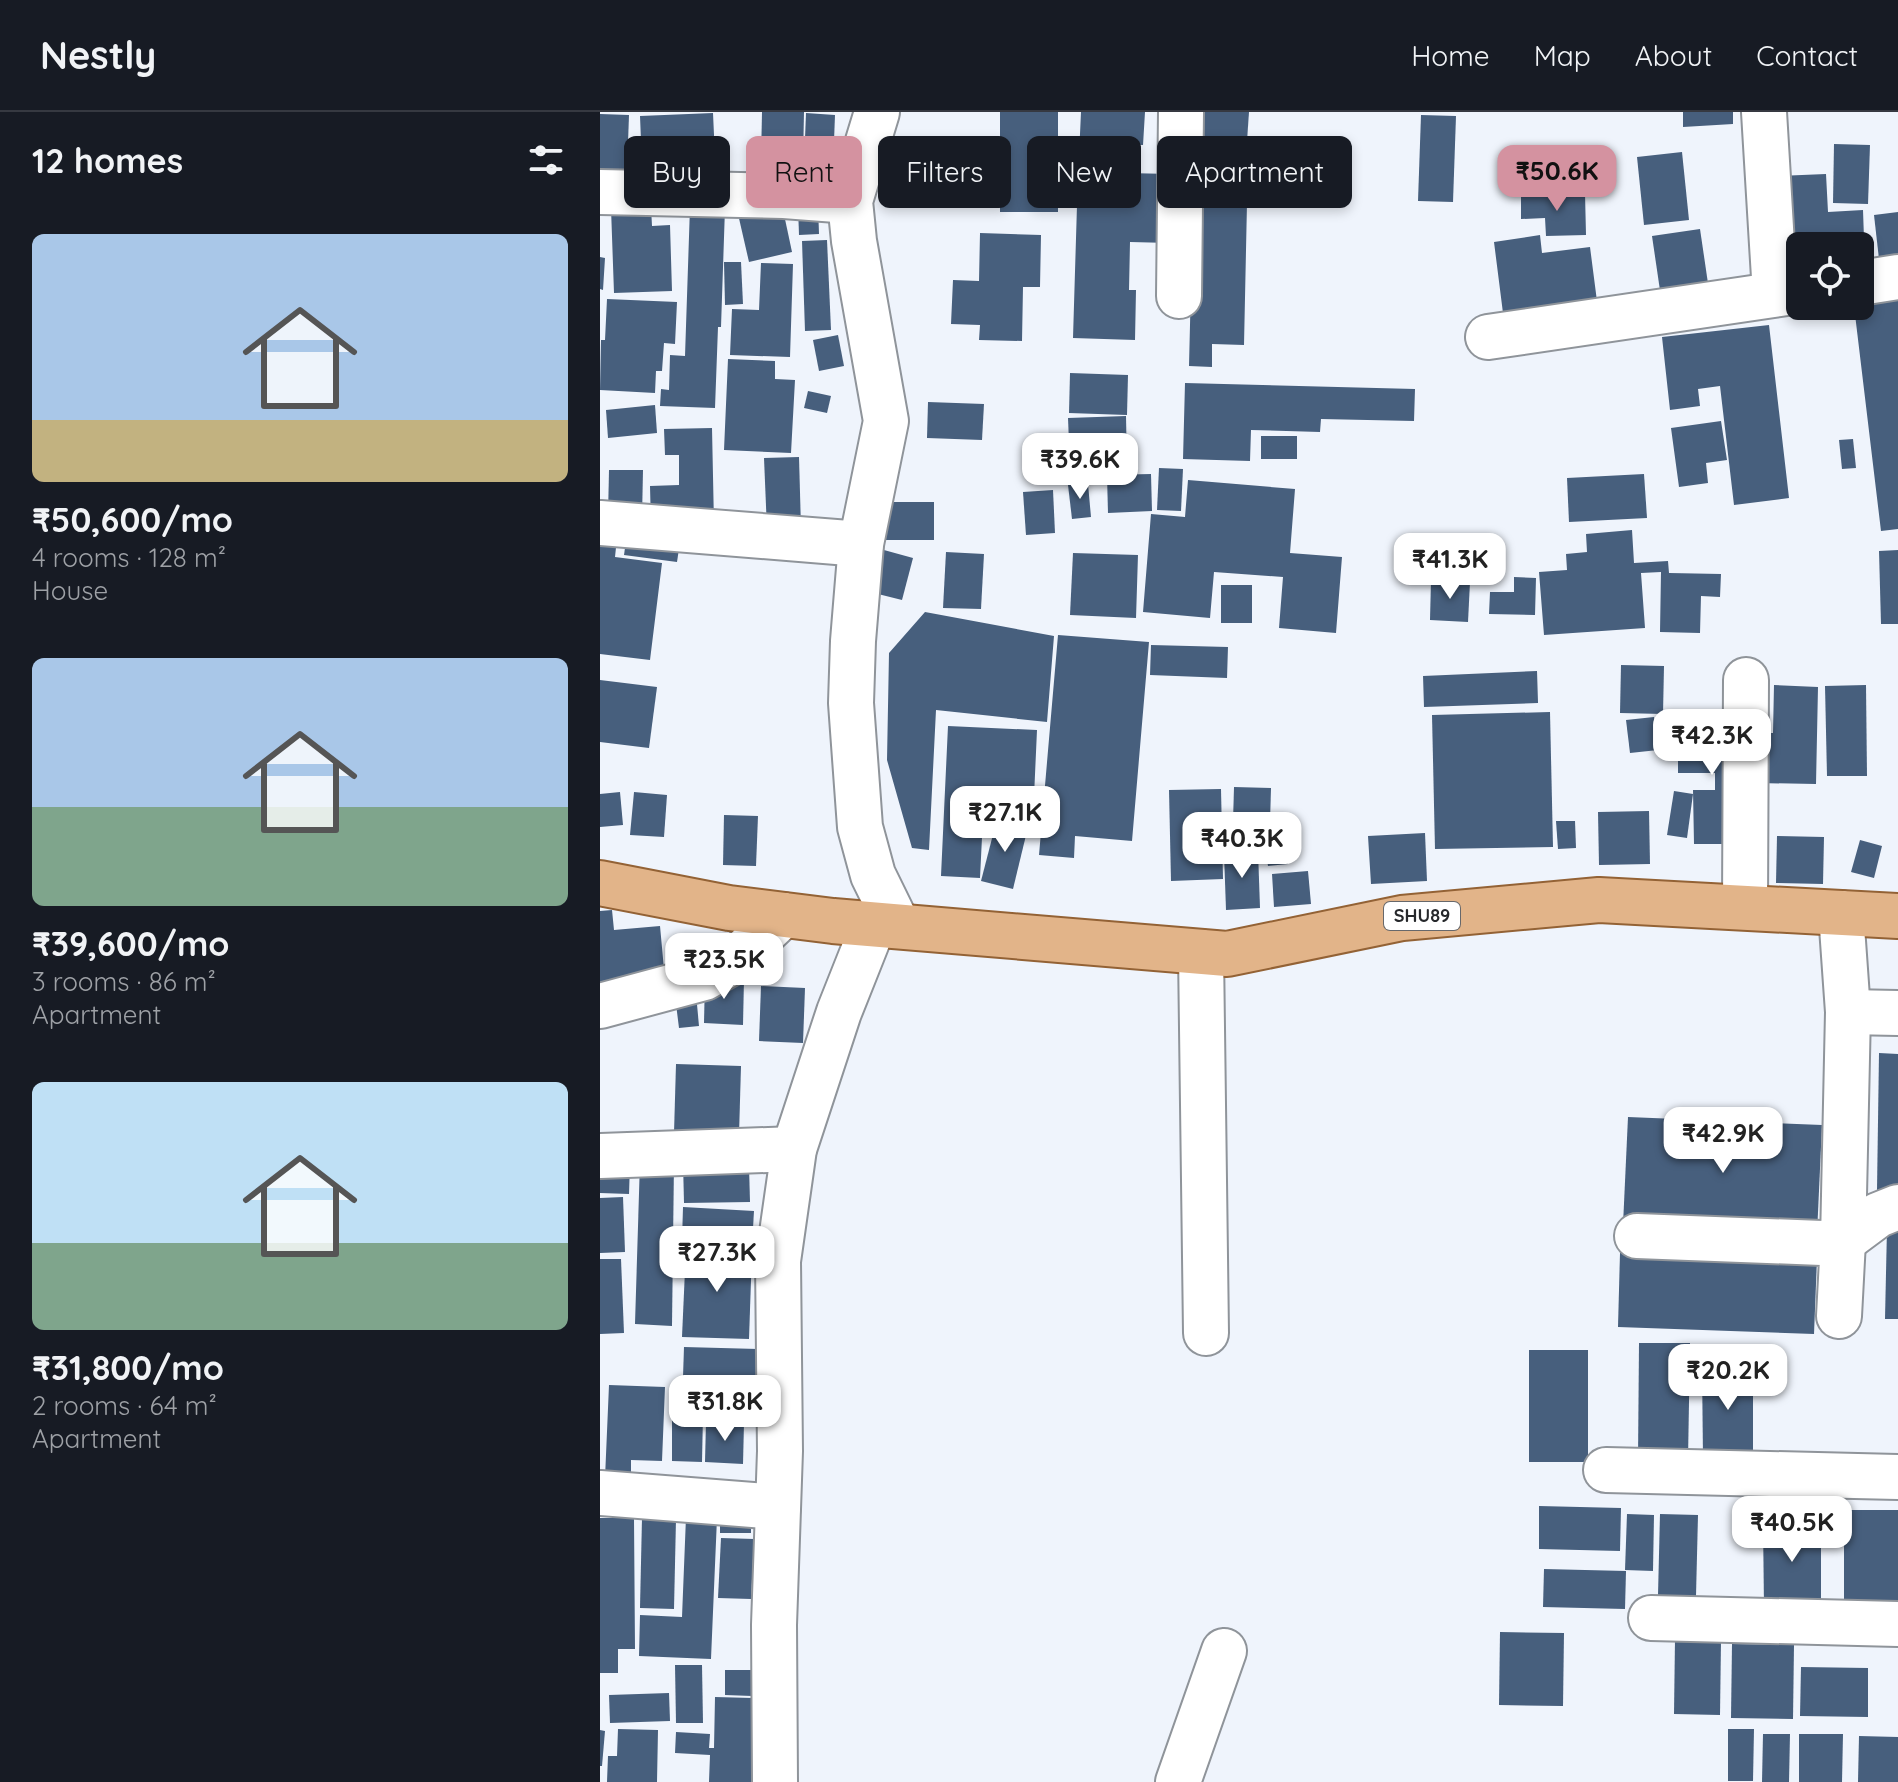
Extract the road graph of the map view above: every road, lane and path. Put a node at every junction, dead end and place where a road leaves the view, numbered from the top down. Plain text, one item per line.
1 (877, 112) edge
2 (1181, 112) edge
3 (1764, 112) edge
4 (862, 161) edge
5 (600, 192) edge
6 (746, 195) edge
7 (851, 208) edge
8 (1786, 277) edge
9 (1898, 277) edge
10 (1874, 281) edge
11 (1786, 292) edge
12 (1179, 296) dead end
13 (1488, 337) dead end
14 (600, 523) edge
15 (861, 544) junction
16 (1746, 680) dead end
17 (600, 883) edge
18 (1745, 907) junction
19 (1841, 913) junction
20 (783, 915) junction
21 (1898, 916) edge
22 (868, 924) junction
23 (1201, 952) junction
24 (600, 1006) edge
25 (1848, 1012) junction
26 (1898, 1013) edge
27 (794, 1149) junction
28 (600, 1156) edge
29 (1898, 1207) edge
30 (1637, 1236) dead end
31 (1843, 1241) junction
32 (1839, 1316) dead end
33 (1206, 1333) dead end
34 (1606, 1470) dead end
35 (1898, 1477) edge
36 (600, 1493) edge
37 (778, 1507) junction
38 (1651, 1618) dead end
39 (1898, 1624) edge
40 (1224, 1651) dead end
41 (775, 1782) edge
42 (1178, 1782) edge

1 - 4 street
2 - 12 street
3 - 8 street
5 - 6 street
7 - 15 street
9 - 10 street
11 - 13 street
14 - 15 street
15 - 22 street
16 - 18 street
17 - 20 main road, SHU89
18 - 19 main road, SHU89
18 - 23 main road, SHU89
19 - 21 main road, SHU89
19 - 25 street
20 - 22 main road, SHU89
20 - 24 street
22 - 23 main road, SHU89
22 - 27 street
23 - 33 street
25 - 26 street
25 - 31 street
27 - 28 street
27 - 37 street
29 - 31 street
30 - 31 street
31 - 32 street
34 - 35 street
36 - 37 street
37 - 41 street
38 - 39 street
40 - 42 street

